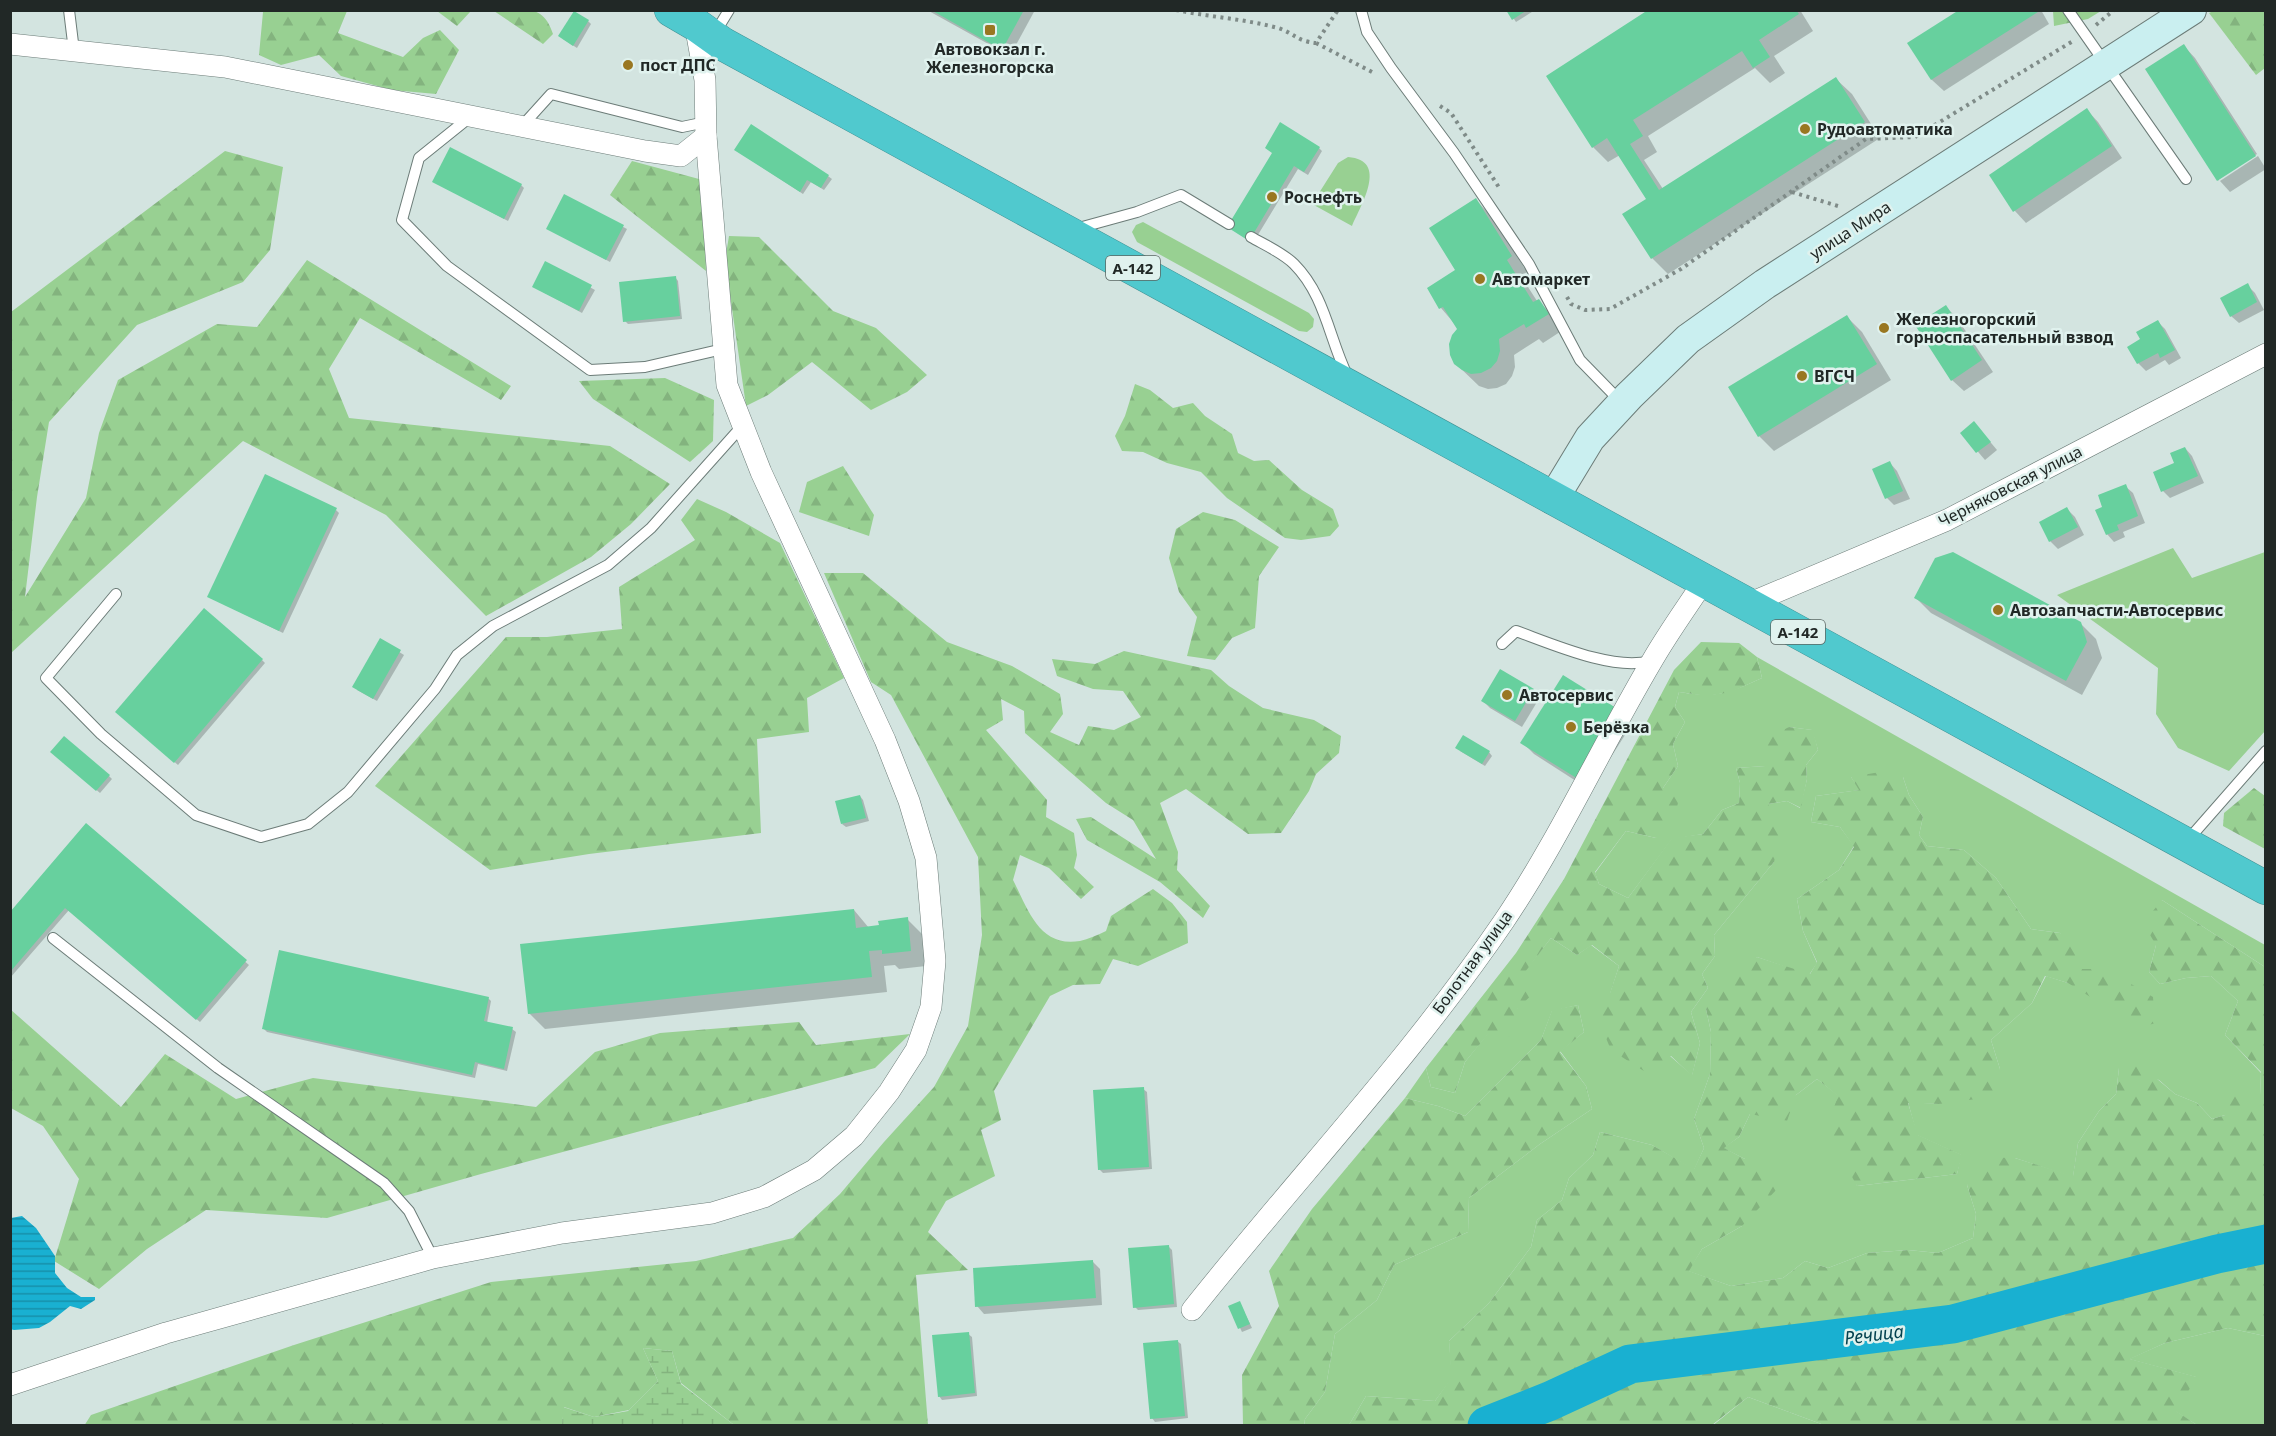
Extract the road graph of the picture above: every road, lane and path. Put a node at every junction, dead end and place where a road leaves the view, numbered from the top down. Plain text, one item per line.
1 (69, 10) edge
2 (729, 10) edge
3 (1176, 10) edge
4 (1338, 10) edge
5 (1361, 10) edge
6 (2068, 10) edge
7 (2114, 10) edge
8 (2191, 10) edge
9 (693, 21) edge
10 (2084, 34) junction
11 (10, 44) edge
12 (74, 51) junction
13 (2106, 65) junction
14 (472, 115) junction
15 (523, 125) junction
16 (706, 129) junction
17 (2186, 179) dead end
18 (1229, 224) dead end
19 (1065, 231) junction
20 (1251, 237) dead end
21 (1610, 309) dead end
22 (723, 349) junction
23 (2265, 354) edge
24 (1352, 386) junction
25 (1622, 403) junction
26 (743, 425) junction
27 (1553, 498) junction
28 (1704, 581) junction
29 (116, 594) dead end
30 (1748, 604) junction
31 (1502, 644) dead end
32 (1652, 660) junction
33 (2265, 751) edge
34 (2185, 844) junction
35 (2265, 888) edge
36 (53, 938) dead end
37 (433, 1258) junction
38 (1192, 1310) dead end
39 (10, 1385) edge

1 - 12 lane
2 - 9 lane
3 - 4 path
5 - 25 lane
6 - 10 lane
7 - 10 path
8 - 13 main road, улица Мира
9 - 16 street
9 - 19 highway, А-142
10 - 13 lane
10 - 21 path
11 - 12 street
12 - 14 street
13 - 17 lane
13 - 25 main road, улица Мира
14 - 15 street
14 - 22 lane
15 - 16 street
15 - 16 lane
16 - 22 street
18 - 19 lane
19 - 24 highway, А-142
20 - 24 lane
22 - 26 street
23 - 30 street, Черняковская улица
24 - 27 highway, А-142
25 - 27 main road, улица Мира
26 - 29 lane
26 - 37 street
27 - 28 highway, А-142
28 - 30 highway, А-142
28 - 32 street, Болотная улица
30 - 34 highway, А-142
31 - 32 lane
32 - 38 street, Болотная улица
33 - 34 lane
34 - 35 highway, А-142
36 - 37 lane
37 - 39 street

